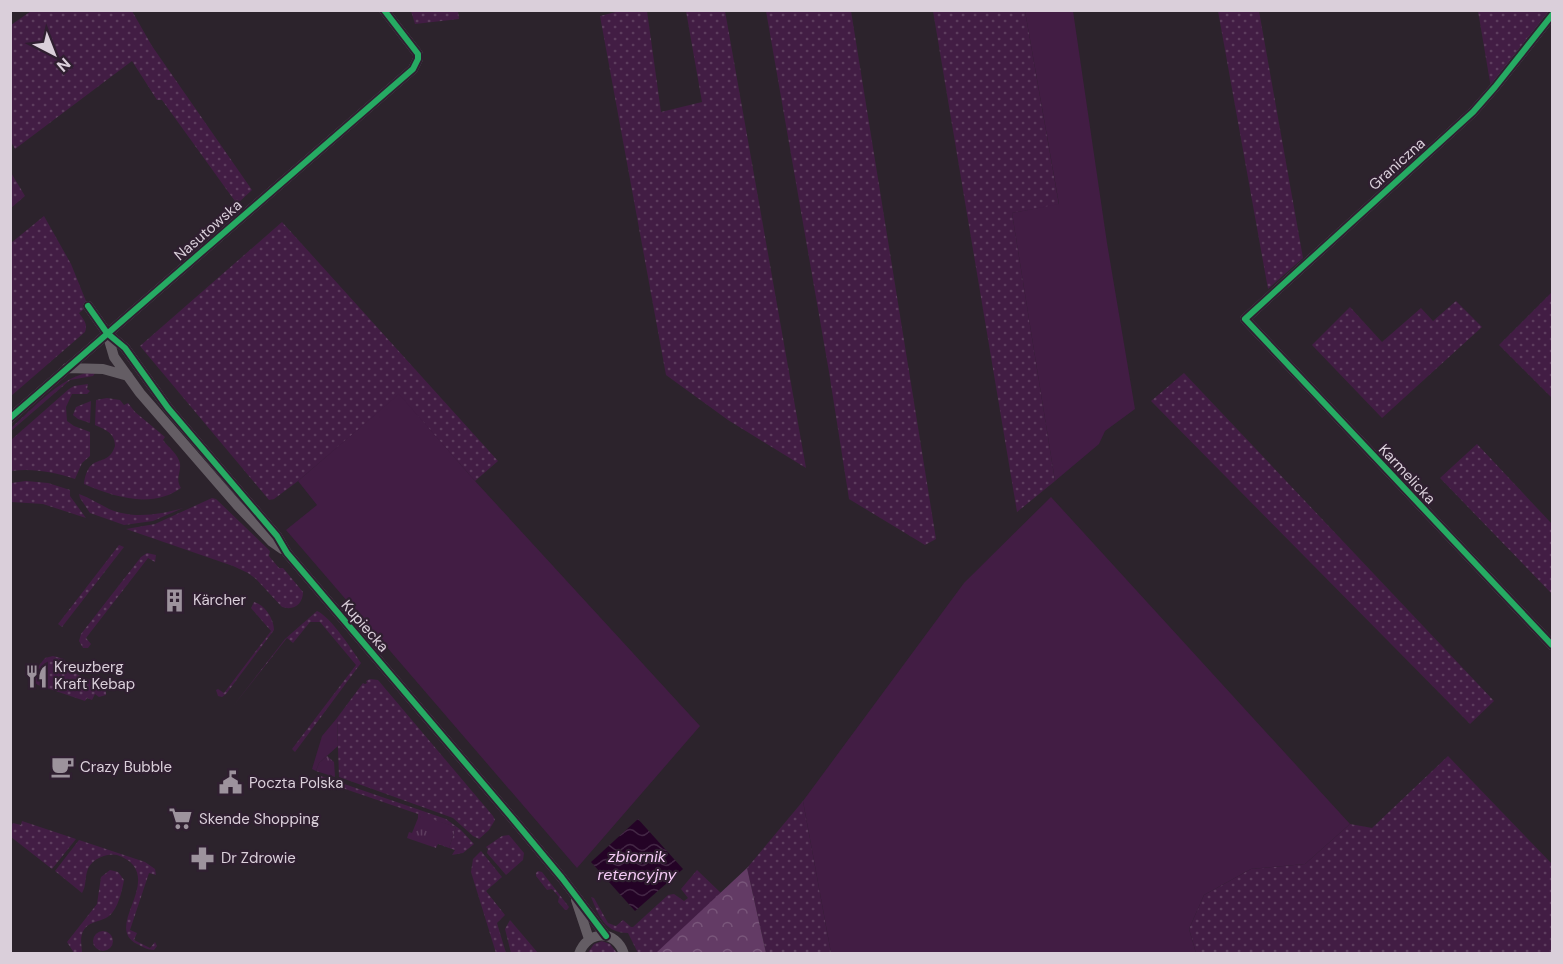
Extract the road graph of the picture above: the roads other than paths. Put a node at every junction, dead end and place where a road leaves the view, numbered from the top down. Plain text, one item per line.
1 (384, 10) edge
2 (1552, 15) edge
3 (88, 306) dead end
4 (1245, 319) joint
5 (107, 333) junction
6 (67, 368) junction
7 (128, 376) junction
8 (10, 417) edge
9 (287, 553) junction
10 (1552, 645) edge
11 (574, 894) junction
12 (606, 936) junction
13 (588, 939) junction
14 (579, 954) edge
15 (624, 954) edge

1 - 5 street, Nasutowska
2 - 4 street, Graniczna
3 - 5 street
4 - 10 street, Karmelicka
5 - 6 street, Nasutowska
5 - 7 street, Kupiecka
5 - 9 street, Kupiecka
6 - 7 street
6 - 8 street, Nasutowska
7 - 9 street, Kupiecka
9 - 11 street, Kupiecka
11 - 12 street, Kupiecka
11 - 13 street, Kupiecka
12 - 13 street
12 - 15 street, Kupiecka
13 - 14 street

